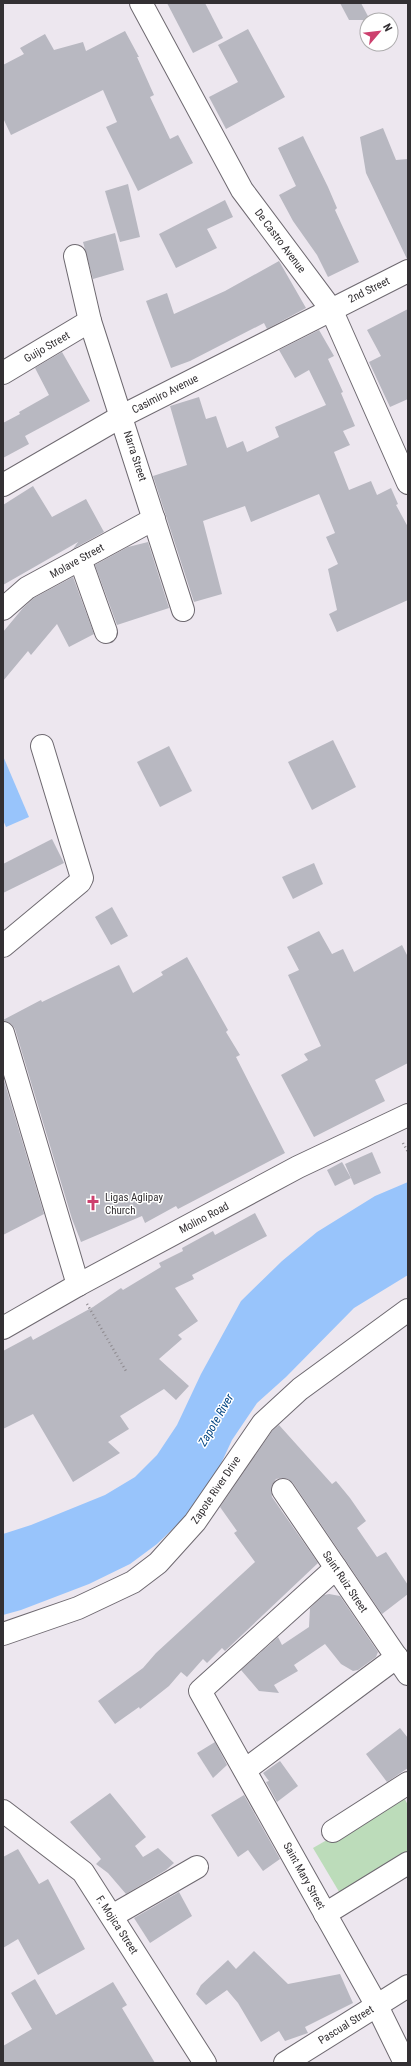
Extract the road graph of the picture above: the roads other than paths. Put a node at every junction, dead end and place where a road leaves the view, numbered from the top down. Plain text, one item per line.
1 (142, 3) edge
2 (75, 256) dead end
3 (408, 271) edge
4 (331, 309) junction
5 (90, 321) junction
6 (5, 365) edge
7 (122, 416) junction
8 (408, 483) edge
9 (3, 485) edge
10 (154, 519) junction
11 (80, 559) junction
12 (3, 609) edge
13 (183, 610) dead end
14 (106, 632) dead end
15 (42, 746) dead end
16 (3, 946) edge
17 (3, 1033) edge
18 (408, 1115) edge
19 (78, 1285) junction
20 (408, 1310) edge
21 (3, 1328) edge
22 (283, 1490) dead end
23 (336, 1568) junction
24 (3, 1634) edge
25 (402, 1666) edge
26 (244, 1770) junction
27 (408, 1783) edge
28 (3, 1811) edge
29 (333, 1832) dead end
30 (408, 1863) edge
31 (197, 1867) dead end
32 (325, 1914) junction
33 (112, 1916) junction
34 (408, 1986) edge
35 (377, 2006) junction
36 (205, 2063) edge
37 (284, 2063) edge
38 (405, 2063) edge

1 - 4 street, De Castro Avenue
2 - 5 street, Narra Street
3 - 4 street, 2nd Street
4 - 7 street, Casimiro Avenue
4 - 8 street, De Castro Avenue
5 - 6 street, Guijo Street
5 - 7 street, Narra Street
7 - 9 street, Casimiro Avenue
7 - 10 street, Narra Street
10 - 11 street, Molave Street
10 - 13 street, Narra Street
11 - 12 street, Molave Street
11 - 14 street
15 - 16 street
17 - 19 street
18 - 19 street, Molino Road
19 - 21 street, Molino Road
20 - 24 street, Zapote River Drive
22 - 23 street, Saint Ruiz Street
23 - 25 street, Saint Ruiz Street
23 - 26 street, Saint Mary Street
25 - 26 street
26 - 32 street, Saint Mary Street
27 - 29 street
28 - 33 street, F. Mojica Street
30 - 32 street
31 - 33 street
32 - 35 street, Saint Mary Street
33 - 36 street, F. Mojica Street
34 - 35 street, Pascual Street
35 - 37 street, Pascual Street
35 - 38 street, Saint Mary Street

